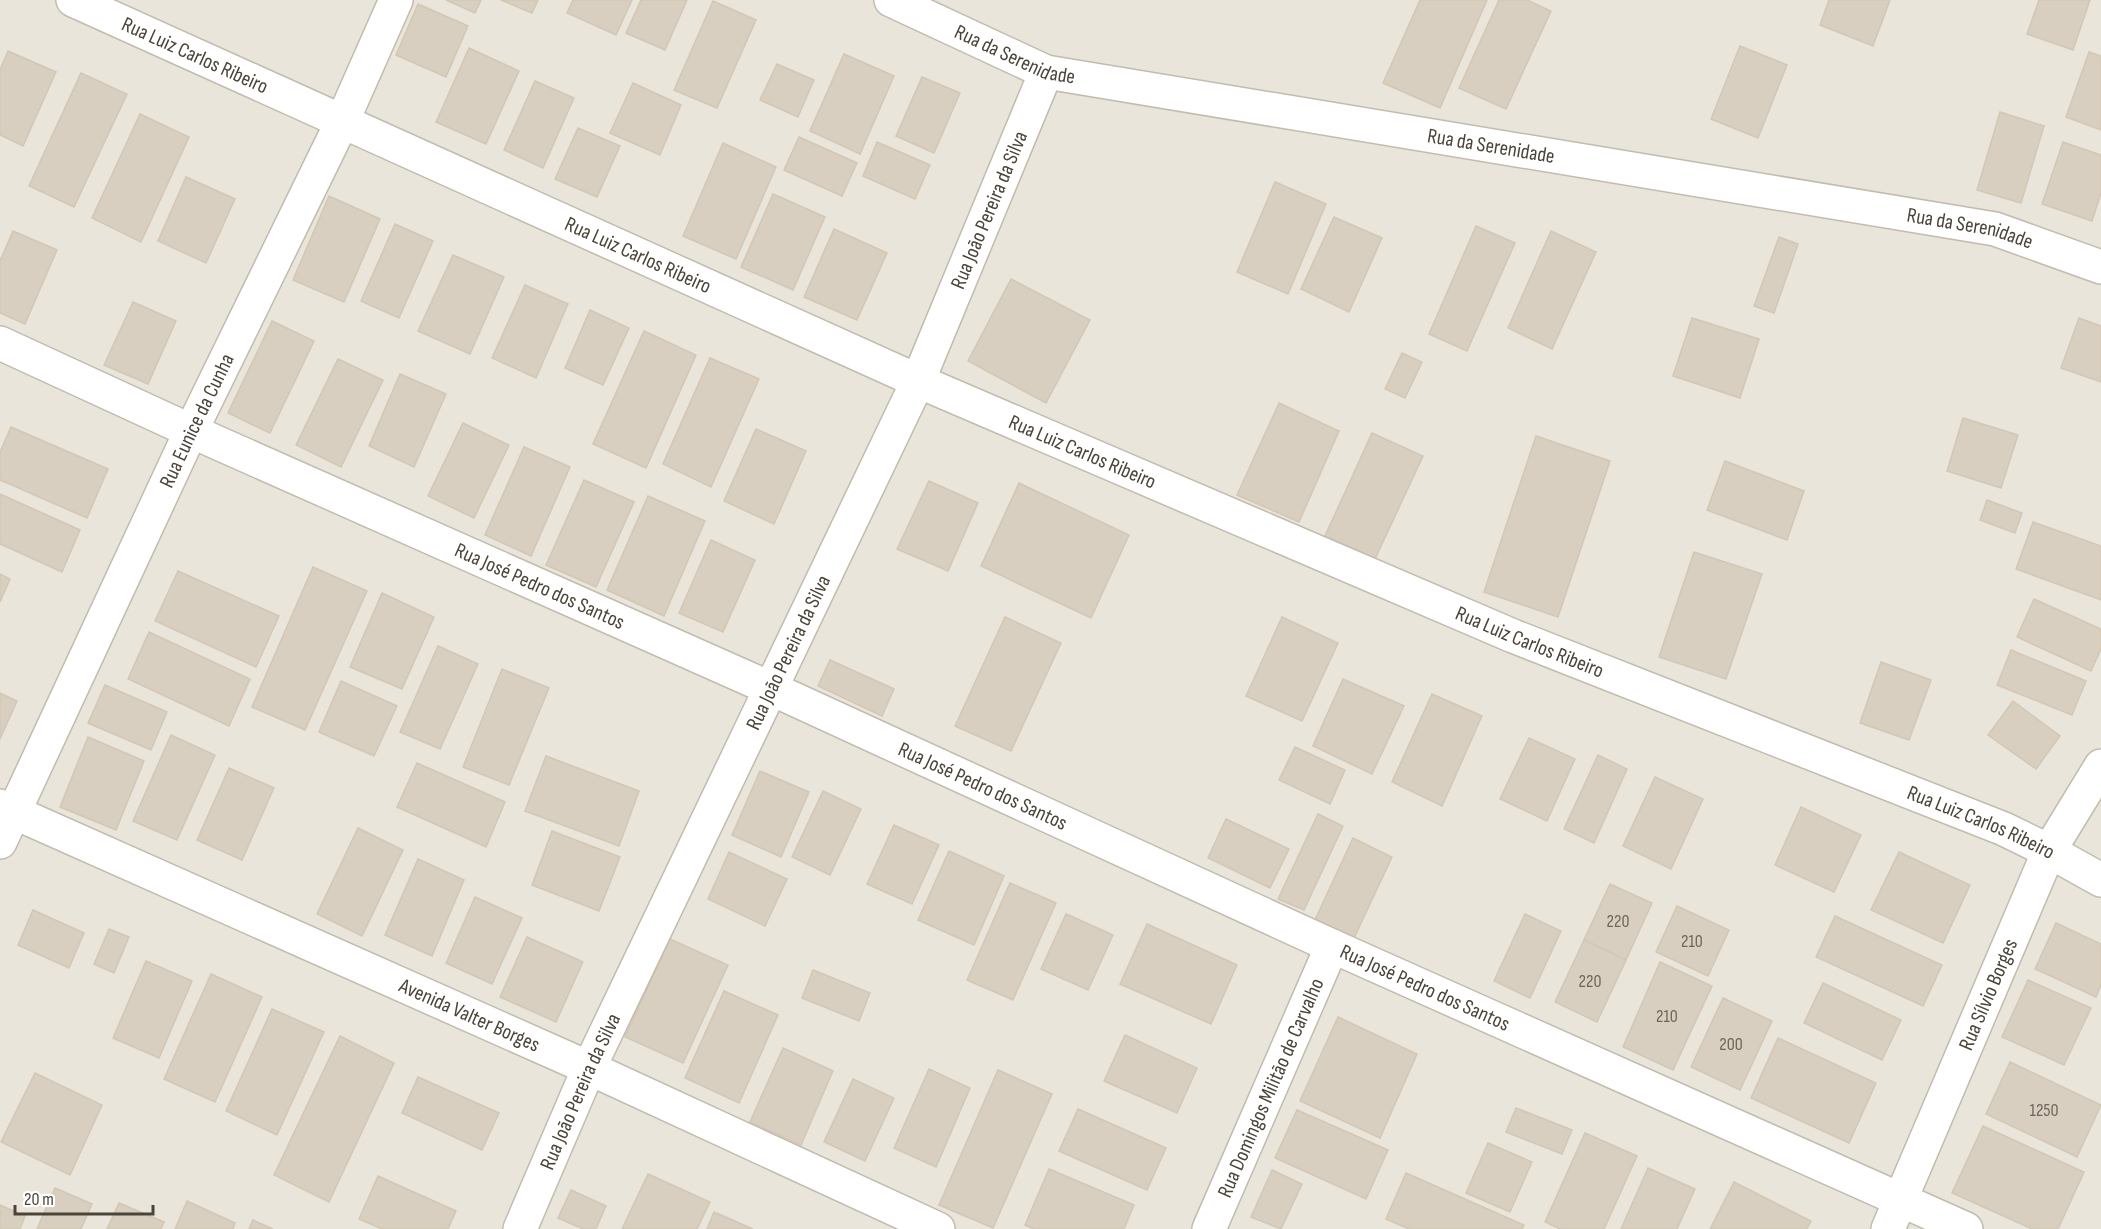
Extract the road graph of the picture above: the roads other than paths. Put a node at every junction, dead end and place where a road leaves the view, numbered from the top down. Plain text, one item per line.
1 (73, 0) edge
2 (396, 0) edge
3 (891, 0) edge
4 (1046, 72) junction
5 (342, 122) junction
6 (2101, 267) edge
7 (0, 343) edge
8 (918, 381) junction
9 (191, 431) junction
10 (772, 689) junction
11 (2101, 766) edge
12 (7, 809) edge
13 (0, 842) edge
14 (2049, 851) junction
15 (2101, 880) edge
16 (1332, 946) junction
17 (589, 1068) junction
18 (1901, 1199) junction
19 (520, 1229) edge
20 (938, 1229) edge
21 (1209, 1229) edge
22 (1888, 1229) edge
23 (1966, 1229) edge

1 - 5 street, Rua Luiz Carlos Ribeiro
2 - 5 street, Rua Eunice da Cunha
3 - 4 street, Rua da Serenidade
4 - 6 street, Rua da Serenidade
4 - 8 street, Rua João Pereira da Silva
5 - 8 street, Rua Luiz Carlos Ribeiro
5 - 9 street, Rua Eunice da Cunha
7 - 9 street, Rua José Pedro dos Santos
8 - 10 street, Rua João Pereira da Silva
8 - 14 street, Rua Luiz Carlos Ribeiro
9 - 10 street, Rua José Pedro dos Santos
9 - 12 street, Rua Eunice da Cunha
10 - 16 street, Rua José Pedro dos Santos
10 - 17 street, Rua João Pereira da Silva
11 - 14 street, Rua Sílvio Borges
12 - 13 street, Rua Eunice da Cunha
12 - 17 street, Avenida Valter Borges
14 - 15 street, Rua Luiz Carlos Ribeiro
14 - 18 street, Rua Sílvio Borges
16 - 18 street, Rua José Pedro dos Santos
16 - 21 street, Rua Domingos Militão de Carvalho
17 - 19 street, Rua João Pereira da Silva
17 - 20 street, Avenida Valter Borges
18 - 22 street, Rua Sílvio Borges
18 - 23 street, Rua José Pedro dos Santos

